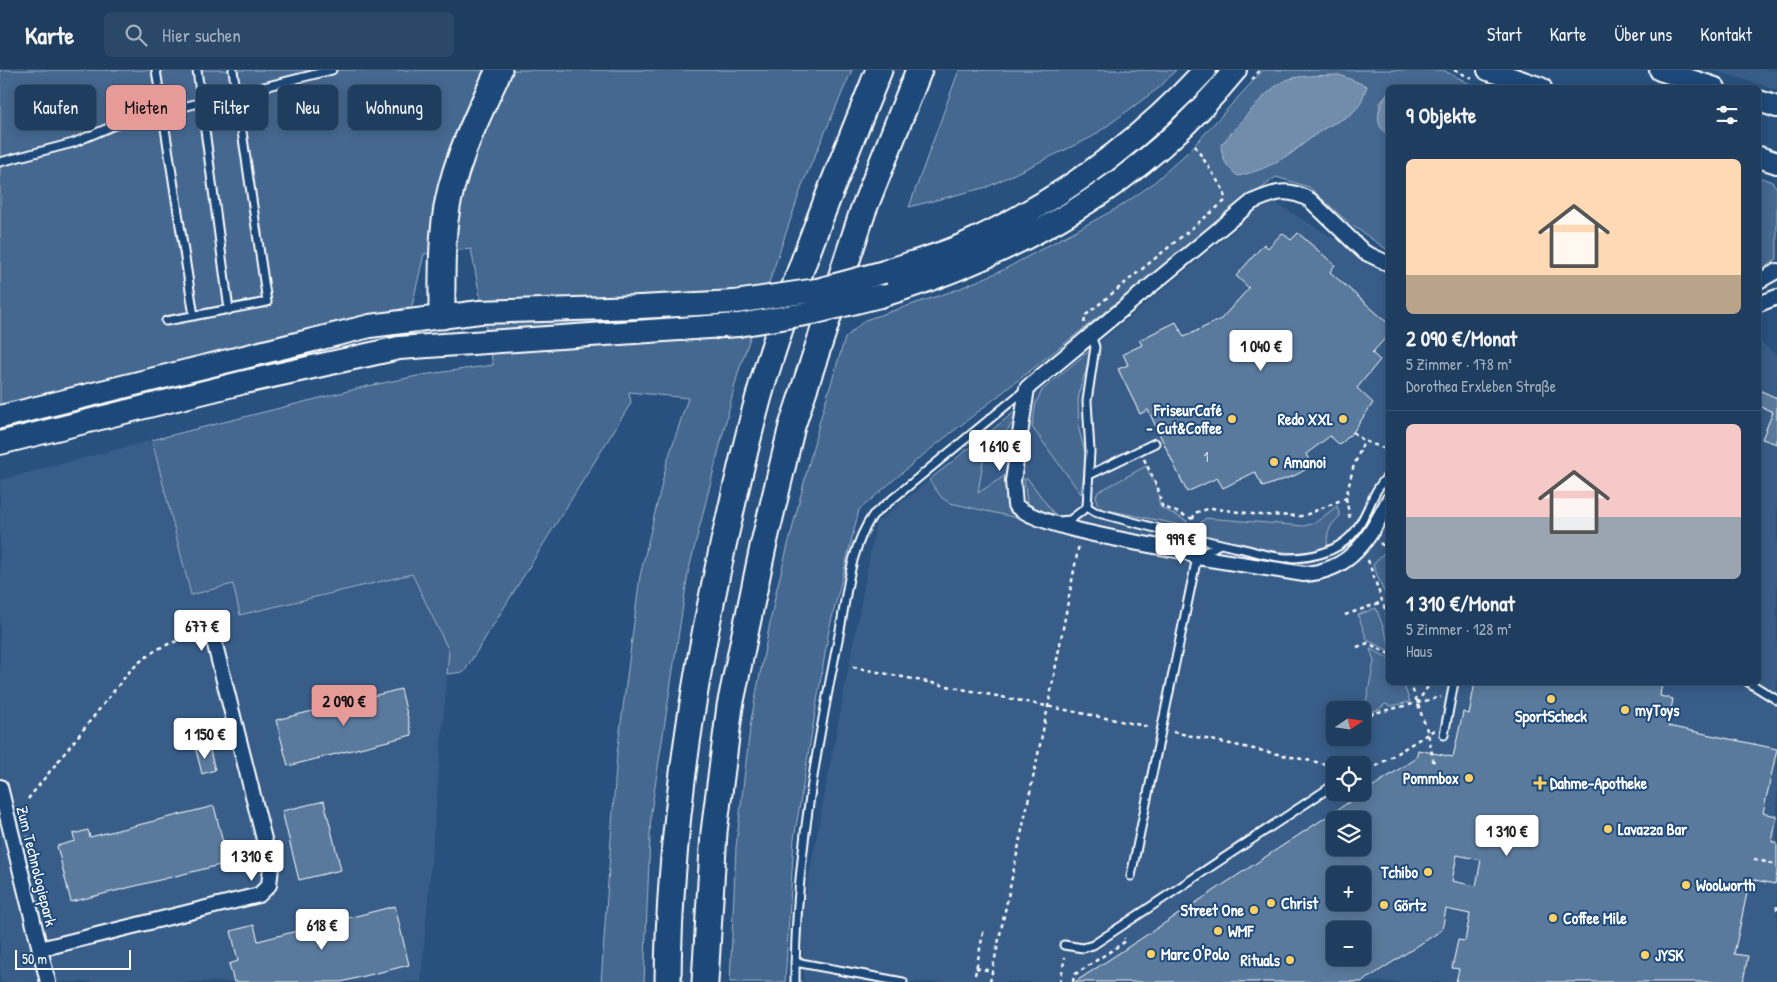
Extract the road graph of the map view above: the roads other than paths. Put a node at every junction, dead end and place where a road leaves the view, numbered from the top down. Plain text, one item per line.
1 (156, 70) edge
2 (198, 70) edge
3 (233, 70) edge
4 (332, 70) edge
5 (499, 70) edge
6 (918, 70) edge
7 (1204, 70) edge
8 (1236, 70) edge
9 (1488, 70) edge
10 (1660, 70) edge
11 (878, 72) edge
12 (158, 85) edge
13 (200, 85) edge
14 (235, 85) edge
15 (267, 85) edge
16 (1532, 85) edge
17 (1706, 85) edge
18 (1761, 102) edge
19 (1777, 107) edge
20 (106, 129) edge
21 (165, 130) edge
22 (206, 130) edge
23 (242, 130) edge
24 (1761, 158) edge
25 (0, 162) edge
26 (1777, 163) edge
27 (1386, 263) edge
28 (1777, 271) edge
29 (1761, 280) edge
30 (1777, 297) edge
31 (1761, 303) edge
32 (229, 310) junction
33 (194, 316) junction
34 (442, 316) junction
35 (166, 321) dead end
36 (1090, 334) junction
37 (445, 344) junction
38 (1027, 388) junction
39 (0, 417) edge
40 (1155, 443) dead end
41 (0, 444) edge
42 (1089, 475) junction
43 (1386, 479) edge
44 (1386, 506) edge
45 (1087, 507) junction
46 (1047, 522) junction
47 (1220, 544) junction
48 (1196, 557) junction
49 (212, 633) road end
50 (1453, 685) edge
51 (1753, 685) edge
52 (1777, 700) edge
53 (1444, 735) dead end
54 (0, 787) edge
55 (1326, 790) edge
56 (1131, 876) dead end
57 (1064, 945) dead end
58 (40, 949) junction
59 (795, 962) junction
60 (48, 982) edge
61 (668, 982) edge
62 (705, 982) edge
63 (795, 982) edge
64 (902, 982) edge

1 - 12 lane
2 - 13 lane
3 - 14 lane
4 - 15 lane
5 - 34 highway
6 - 62 highway
7 - 34 main road, bridge
8 - 37 main road, bridge
9 - 16 street
10 - 17 street
11 - 61 highway
18 - 19 street
20 - 25 lane
21 - 33 lane
22 - 32 lane
23 - 32 lane
24 - 26 street
27 - 36 street
28 - 29 street
30 - 31 street
32 - 33 lane
33 - 35 lane
34 - 37 main road
34 - 39 main road
36 - 38 street
36 - 42 lane
37 - 41 main road
38 - 46 street
38 - 59 lane
40 - 42 lane
42 - 45 lane
43 - 47 lane
44 - 48 street
45 - 46 lane
45 - 47 lane
46 - 48 street
47 - 48 lane
48 - 56 lane
49 - 58 street
50 - 53 lane
51 - 52 lane
54 - 58 street, Zum Technologiepark
55 - 57 lane
58 - 60 street, Zum Technologiepark
59 - 63 lane
59 - 64 lane

